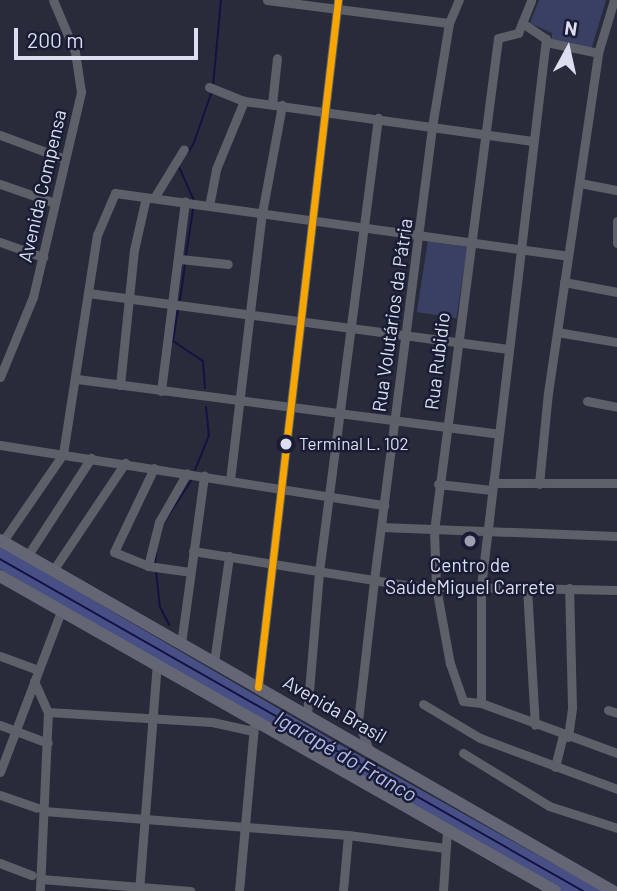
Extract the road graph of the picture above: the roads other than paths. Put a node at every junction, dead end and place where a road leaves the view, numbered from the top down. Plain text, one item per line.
1 (54, 0) edge
2 (267, 0) edge
3 (459, 0) edge
4 (531, 0) edge
5 (614, 0) edge
6 (338, 4) edge
7 (449, 23) junction
8 (522, 23) junction
9 (546, 42) junction
10 (598, 53) junction
11 (277, 58) dead end
12 (209, 87) dead end
13 (244, 100) junction
14 (277, 105) junction
15 (325, 112) junction
16 (378, 118) junction
17 (432, 127) junction
18 (482, 134) junction
19 (0, 135) edge
20 (532, 141) junction
21 (184, 149) dead end
22 (65, 159) junction
23 (580, 183) junction
24 (0, 184) edge
25 (617, 190) edge
26 (150, 197) junction
27 (185, 202) junction
28 (55, 203) junction
29 (209, 206) junction
30 (262, 213) junction
31 (312, 220) junction
32 (617, 220) edge
33 (365, 228) junction
34 (421, 236) junction
35 (0, 242) edge
36 (470, 243) junction
37 (617, 243) edge
38 (519, 250) junction
39 (43, 257) junction
40 (568, 257) junction
41 (180, 258) junction
42 (228, 264) dead end
43 (564, 282) junction
44 (617, 292) edge
45 (88, 293) junction
46 (129, 299) junction
47 (174, 305) junction
48 (248, 316) junction
49 (300, 322) junction
50 (351, 328) junction
51 (557, 332) junction
52 (407, 336) junction
53 (617, 342) edge
54 (456, 343) junction
55 (508, 349) junction
56 (0, 377) edge
57 (77, 379) junction
58 (120, 385) junction
59 (161, 391) junction
60 (238, 401) junction
61 (587, 401) dead end
62 (617, 407) edge
63 (289, 408) junction
64 (338, 414) junction
65 (395, 420) junction
66 (446, 427) junction
67 (498, 434) junction
68 (0, 445) edge
69 (63, 454) junction
70 (91, 458) junction
71 (125, 463) junction
72 (154, 468) junction
73 (187, 473) junction
74 (204, 476) junction
75 (230, 480) junction
76 (617, 483) edge
77 (438, 484) junction
78 (539, 484) junction
79 (493, 486) junction
80 (279, 488) junction
81 (329, 495) junction
82 (384, 505) junction
83 (381, 527) junction
84 (434, 531) junction
85 (487, 534) junction
86 (617, 537) edge
87 (1, 540) edge
88 (193, 551) junction
89 (28, 555) junction
90 (229, 556) junction
91 (272, 564) junction
92 (148, 566) junction
93 (54, 569) junction
94 (190, 572) junction
95 (319, 572) junction
96 (374, 580) junction
97 (1, 582) edge
98 (436, 587) junction
99 (481, 587) junction
100 (527, 588) junction
101 (569, 589) junction
102 (617, 590) edge
103 (61, 611) junction
104 (181, 644) junction
105 (0, 656) edge
106 (214, 662) junction
107 (157, 664) junction
108 (38, 670) junction
109 (34, 681) junction
110 (258, 687) junction
111 (481, 703) junction
112 (423, 704) dead end
113 (48, 712) junction
114 (307, 715) junction
115 (150, 717) junction
116 (358, 721) junction
117 (0, 725) edge
118 (535, 725) junction
119 (254, 726) junction
120 (16, 731) junction
121 (340, 734) junction
122 (565, 736) junction
123 (48, 743) junction
124 (369, 750) junction
125 (463, 753) dead end
126 (617, 753) edge
127 (555, 767) junction
128 (0, 772) edge
129 (617, 789) edge
130 (0, 795) edge
131 (40, 809) junction
132 (144, 821) junction
133 (245, 828) junction
134 (617, 828) edge
135 (447, 831) junction
136 (348, 835) junction
137 (445, 848) junction
138 (0, 863) edge
139 (36, 877) junction
140 (139, 889) edge
141 (40, 891) edge
142 (191, 891) edge
143 (239, 891) edge
144 (343, 891) edge
145 (443, 891) edge
146 (555, 891) edge
147 (613, 891) edge

1 - 22 street, Avenida Compensa
2 - 6 street
3 - 7 street, Rua Volutários da Pátria
4 - 8 street
5 - 10 street
6 - 7 street
6 - 15 street
7 - 17 street, Rua Volutários da Pátria
8 - 9 street
8 - 18 street, Rua Rubidio
9 - 10 street
9 - 20 street
10 - 23 street
11 - 14 street
12 - 13 street
13 - 14 street
13 - 29 street
14 - 15 street
14 - 30 street
15 - 16 street
15 - 31 street
16 - 17 street
16 - 33 street
17 - 18 street
17 - 34 street, Rua Volutários da Pátria
18 - 20 street
18 - 36 street, Rua Rubidio
19 - 22 street
20 - 38 street
21 - 26 street
22 - 28 street, Avenida Compensa
23 - 25 street
23 - 40 street
24 - 28 street
26 - 27 street
26 - 45 street
26 - 46 street
27 - 29 street
27 - 41 street
28 - 39 street, Avenida Compensa
29 - 30 street
30 - 31 street
30 - 48 street
31 - 33 street
31 - 49 street
32 - 37 street
33 - 34 street
33 - 50 street
34 - 36 street
34 - 52 street, Rua Volutários da Pátria
35 - 39 street
36 - 38 street
36 - 54 street, Rua Rubidio
38 - 40 street
38 - 55 street
39 - 56 street, Avenida Compensa
40 - 43 street
41 - 42 street
41 - 47 street
43 - 44 street
43 - 51 street
45 - 46 street
45 - 57 street
46 - 47 street
46 - 58 street
47 - 48 street
47 - 59 street
48 - 49 street
48 - 60 street
49 - 50 street
49 - 63 street
50 - 52 street
50 - 64 street
51 - 53 street
51 - 78 street
52 - 54 street
52 - 65 street, Rua Volutários da Pátria
54 - 55 street
54 - 66 street, Rua Rubidio
55 - 67 street
57 - 58 street
57 - 69 street
58 - 59 street
59 - 60 street
60 - 63 street
60 - 75 street
61 - 62 street
63 - 64 street
63 - 80 street
64 - 65 street
64 - 81 street
65 - 66 street
65 - 82 street, Rua Volutários da Pátria
66 - 67 street
66 - 77 street, Rua Rubidio
67 - 79 street
68 - 69 street
69 - 70 street
69 - 87 street
70 - 71 street
70 - 89 street
71 - 72 street
71 - 93 street
72 - 73 street
72 - 92 street
73 - 74 street
73 - 92 street
74 - 75 street
74 - 88 street
75 - 80 street
76 - 78 street
77 - 79 street
77 - 84 street, Rua Rubidio
78 - 79 street
79 - 85 street
80 - 81 street
80 - 91 street
81 - 82 street
81 - 95 street
82 - 83 street, Rua Volutários da Pátria
83 - 84 street
83 - 96 street, Rua Volutários da Pátria
84 - 85 street
84 - 98 street, Rua Rubidio
85 - 86 street
85 - 99 street
87 - 89 highway, Avenida Brasil
88 - 90 street
88 - 94 street
89 - 93 highway, Avenida Brasil
90 - 91 street
90 - 106 street
91 - 95 street
91 - 110 street
92 - 94 street
93 - 104 highway, Avenida Brasil
94 - 104 street
95 - 96 street
95 - 114 street
96 - 98 street
96 - 116 street, Rua Volutários da Pátria
97 - 103 highway
98 - 99 street
98 - 111 street, Rua Rubidio
99 - 100 street
99 - 111 street
100 - 101 street
100 - 118 street
101 - 102 street
101 - 122 street
103 - 107 highway
103 - 108 street
104 - 106 highway, Avenida Brasil
105 - 108 street
106 - 110 highway, Avenida Brasil
107 - 115 street
107 - 119 highway
108 - 109 street
109 - 113 street
109 - 120 street
110 - 114 highway, Avenida Brasil
111 - 118 street
112 - 127 street
113 - 115 street
113 - 123 street
114 - 121 highway, Avenida Brasil
115 - 119 street
115 - 132 street
116 - 121 street
116 - 124 street, Rua Volutários da Pátria
117 - 120 street
118 - 122 street
119 - 133 street
119 - 135 highway
120 - 123 street
120 - 128 street
121 - 124 highway, Avenida Brasil
122 - 126 street
122 - 127 street
123 - 131 street
124 - 147 highway, Avenida Brasil
125 - 134 street
127 - 129 street
130 - 131 street
131 - 132 street
131 - 139 street
132 - 133 street
132 - 140 street
133 - 136 street
133 - 143 street
135 - 137 street
135 - 146 highway
136 - 137 street
136 - 144 street
137 - 145 street
138 - 139 street
139 - 140 street
139 - 141 street
140 - 142 street

